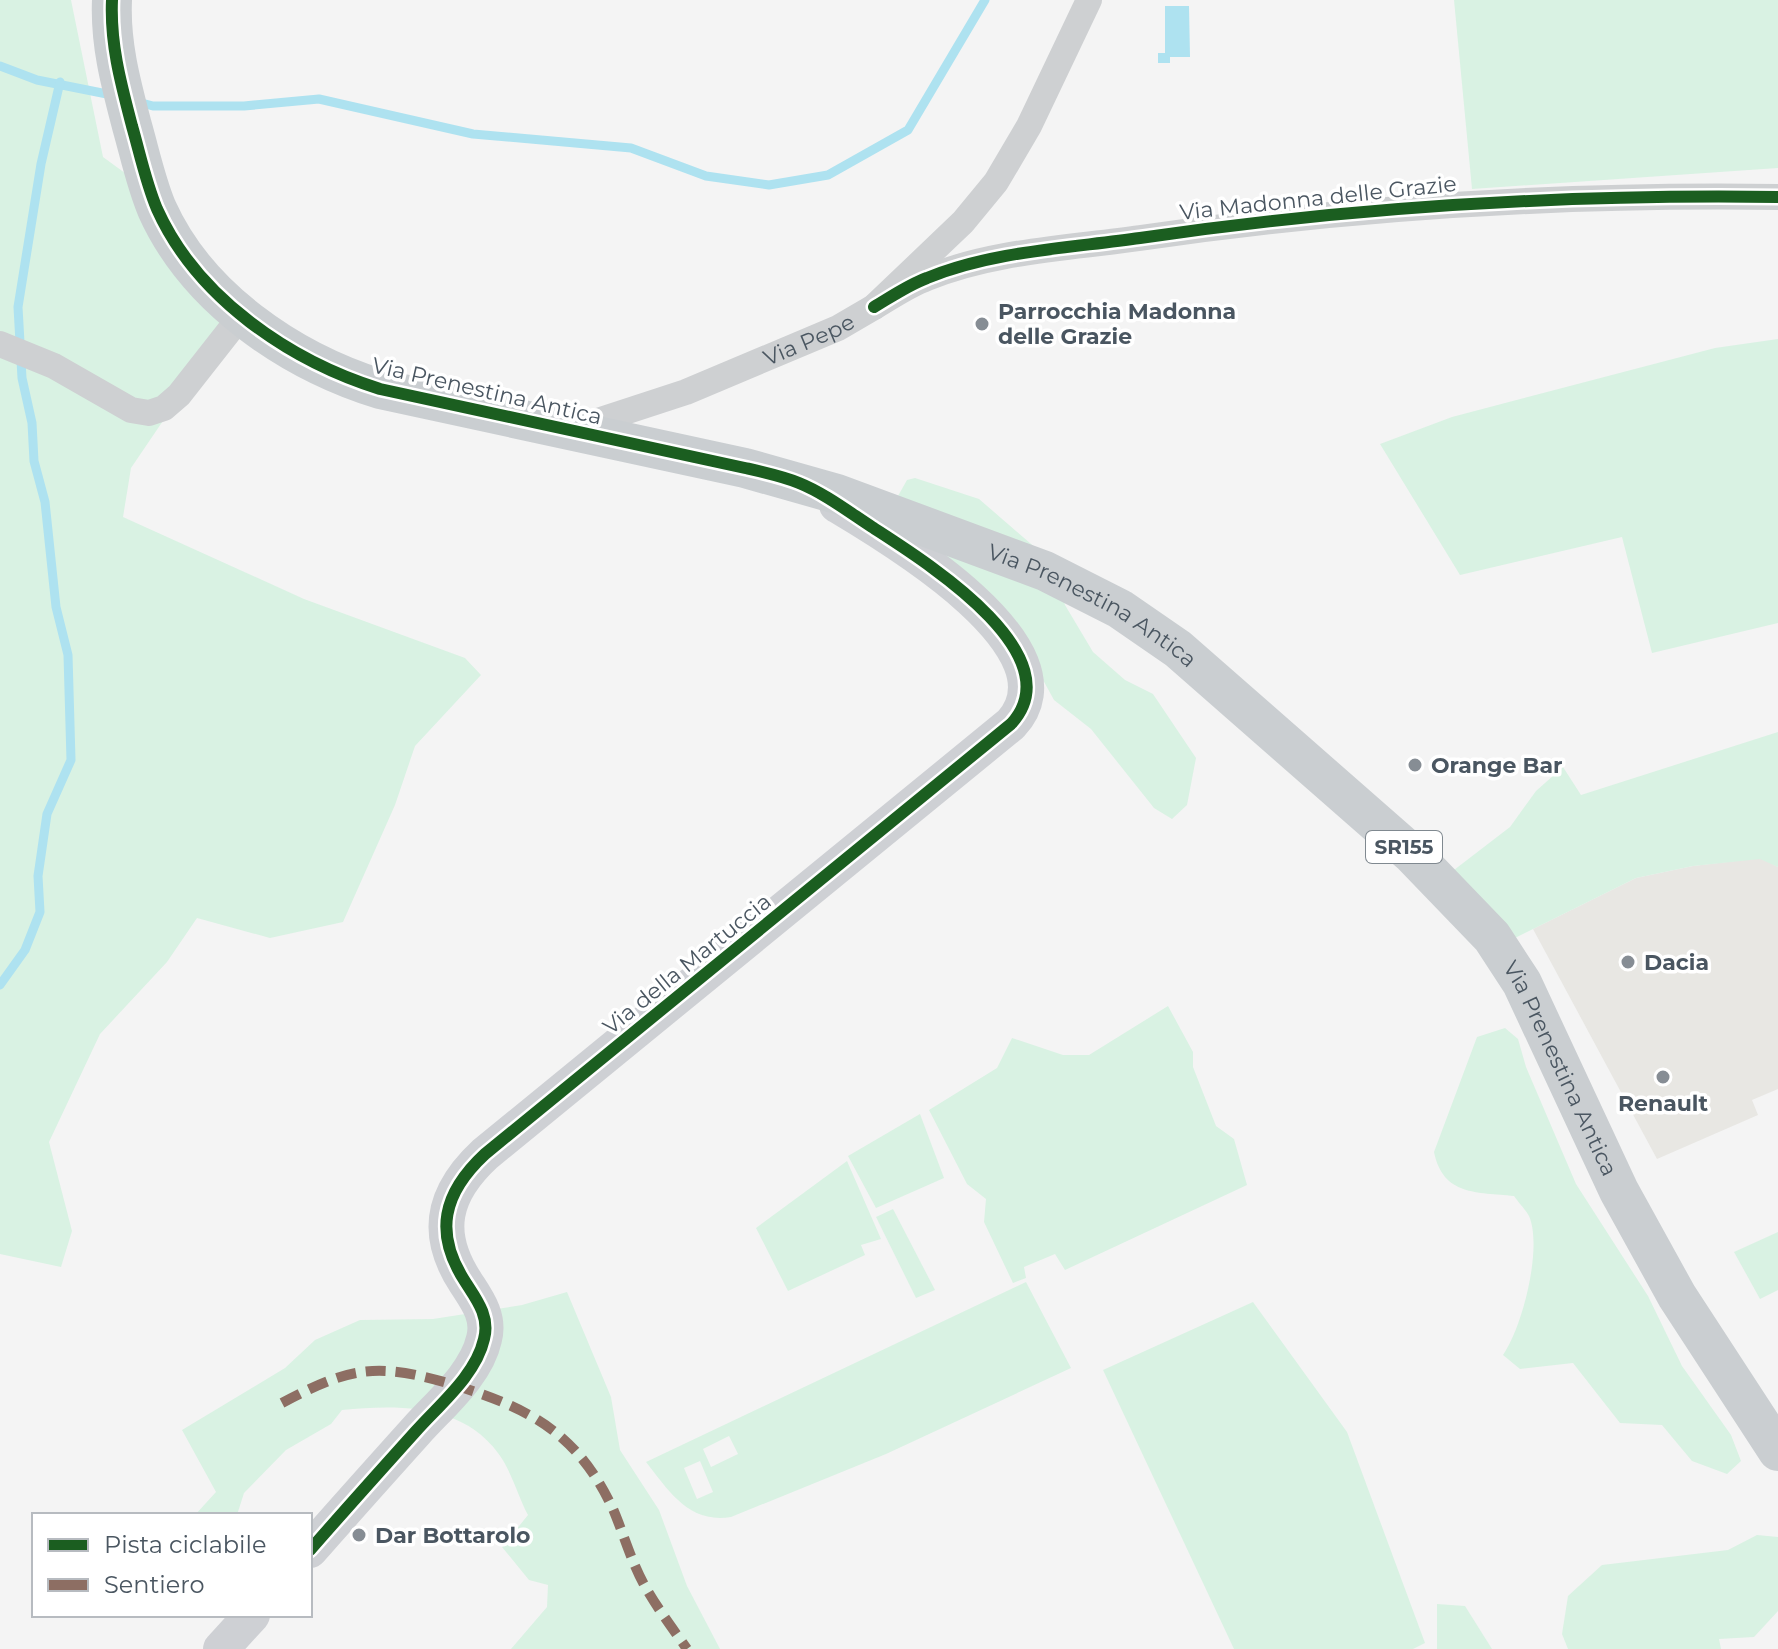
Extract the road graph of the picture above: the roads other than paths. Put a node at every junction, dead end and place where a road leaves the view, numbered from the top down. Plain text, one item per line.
1 (1089, 0) edge
2 (112, 7) edge
3 (1778, 197) edge
4 (874, 307) junction
5 (241, 316) junction
6 (0, 344) edge
7 (563, 431) junction
8 (800, 483) junction
9 (1778, 1451) edge
10 (312, 1548) edge
11 (250, 1617) edge
12 (221, 1649) edge

1 - 4 street, Via Pepe
2 - 5 main road, Via Prenestina Antica / SR155
3 - 4 street, Via Madonna delle Grazie
4 - 7 street, Via Pepe
5 - 6 street
5 - 7 main road, Via Prenestina Antica / SR155
7 - 8 main road, Via Prenestina Antica / SR155
8 - 9 main road, Via Prenestina Antica / SR155
8 - 10 street, Via della Martuccia
11 - 12 street

